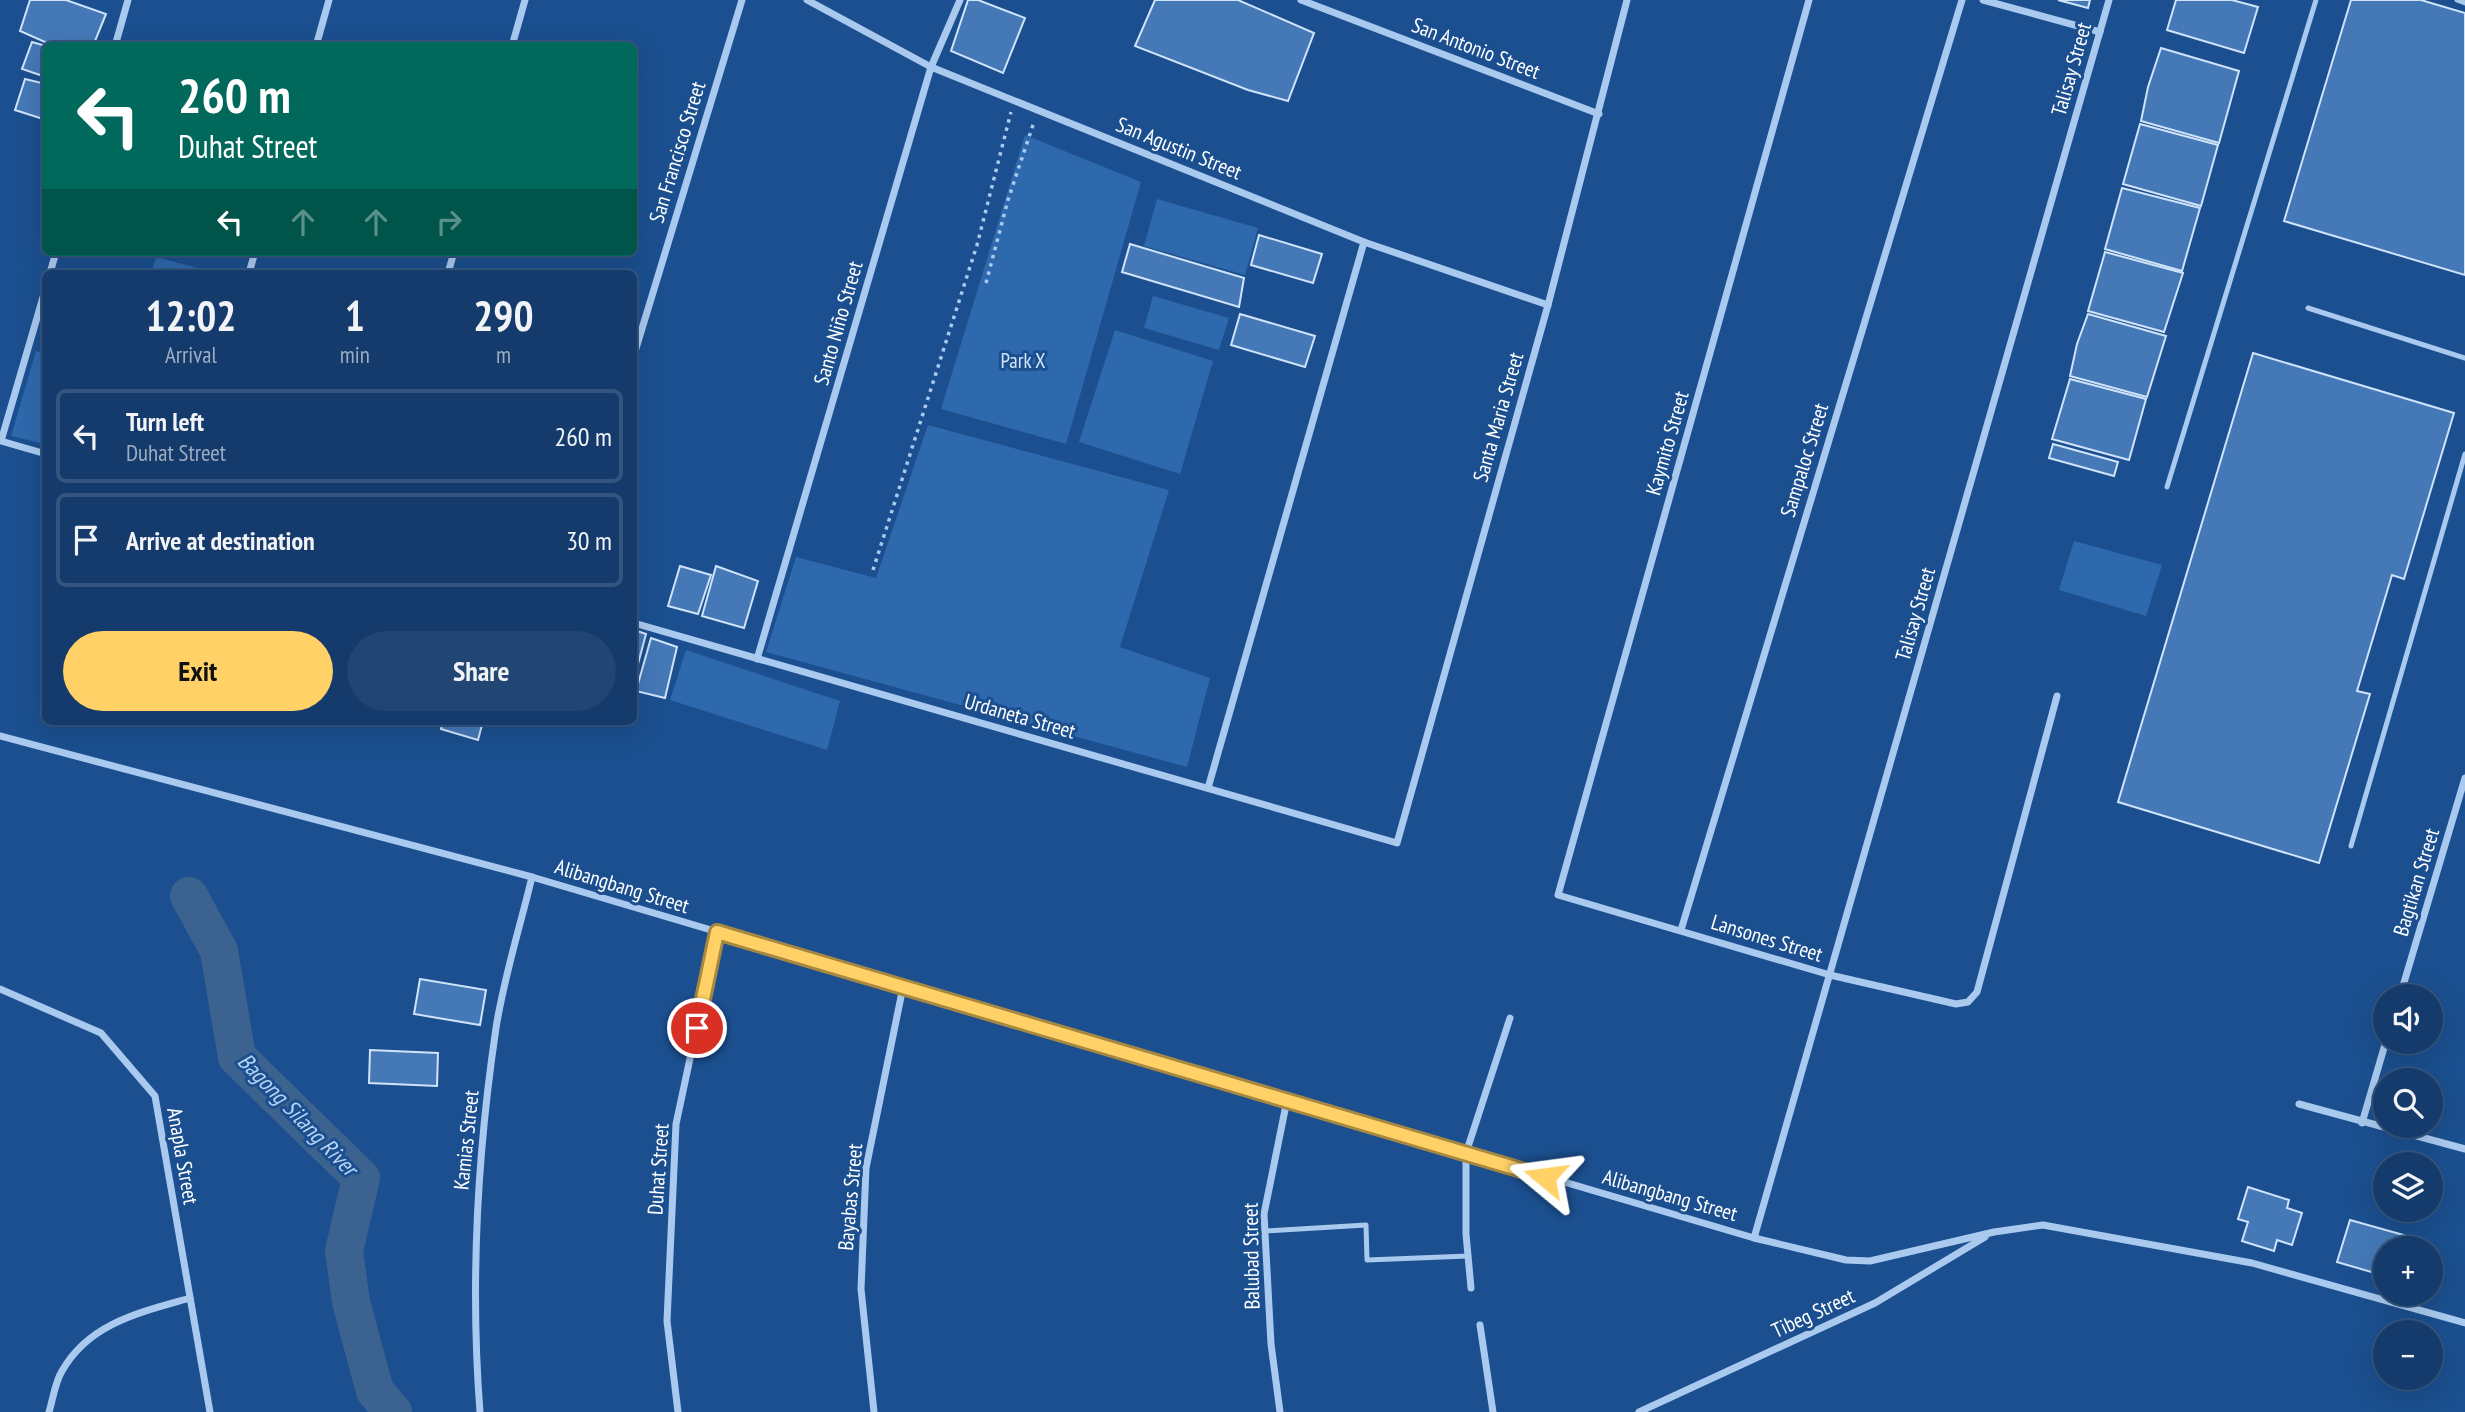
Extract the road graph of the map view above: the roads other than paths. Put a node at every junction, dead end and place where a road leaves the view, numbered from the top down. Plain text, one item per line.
1 (128, 0) edge
2 (329, 0) edge
3 (525, 0) edge
4 (742, 0) edge
5 (807, 0) edge
6 (960, 0) edge
7 (1301, 0) edge
8 (1627, 0) edge
9 (1809, 0) edge
10 (1962, 0) edge
11 (1983, 0) edge
12 (2109, 0) edge
13 (2316, 0) edge
14 (2457, 0) edge
15 (2465, 3) edge
16 (2100, 32) junction
17 (116, 42) edge
18 (317, 42) edge
19 (513, 42) edge
20 (931, 66) junction
21 (1599, 114) junction
22 (1364, 242) junction
23 (42, 301) edge
24 (1548, 305) junction
25 (2308, 309) dead end
26 (637, 345) edge
27 (2465, 358) edge
28 (1, 441) edge
29 (42, 453) edge
30 (2465, 454) edge
31 (2168, 487) dead end
32 (637, 624) edge
33 (757, 659) junction
34 (2057, 696) dead end
35 (0, 736) edge
36 (2465, 778) edge
37 (1208, 788) junction
38 (1397, 843) joint
39 (2351, 846) dead end
40 (532, 877) junction
41 (1558, 895) joint
42 (1681, 930) junction
43 (717, 932) junction
44 (1830, 975) junction
45 (2404, 984) edge
46 (903, 987) junction
47 (0, 989) edge
48 (1510, 1018) dead end
49 (2382, 1054) edge
50 (1286, 1100) junction
51 (2299, 1104) dead end
52 (2362, 1123) junction
53 (2465, 1149) edge
54 (1466, 1153) junction
55 (1265, 1231) junction
56 (1994, 1232) junction
57 (1754, 1238) junction
58 (1468, 1256) junction
59 (1471, 1288) dead end
60 (190, 1298) junction
61 (2465, 1323) edge
62 (1480, 1325) dead end
63 (49, 1412) edge
64 (209, 1412) edge
65 (480, 1412) edge
66 (678, 1412) edge
67 (874, 1412) edge
68 (1280, 1412) edge
69 (1493, 1412) edge
70 (1639, 1412) edge

1 - 17 street
2 - 18 street
3 - 19 street
4 - 26 street, San Francisco Street
5 - 20 street, San Agustin Street
6 - 20 street, Santo Niño Street
7 - 21 street, San Antonio Street
8 - 21 street, Santa Maria Street
9 - 41 street, Kaymito Street
10 - 42 street, Sampaloc Street
11 - 16 street
12 - 16 street, Talisay Street
13 - 31 lane
14 - 15 lane
16 - 44 street, Talisay Street
20 - 22 street, San Agustin Street
20 - 33 street, Santo Niño Street
21 - 24 street, Santa Maria Street
22 - 24 street, San Agustin Street
22 - 37 street
23 - 28 street
24 - 38 street, Santa Maria Street
25 - 27 lane
28 - 29 street
30 - 39 lane
32 - 33 street, Urdaneta Street
33 - 37 street, Urdaneta Street
34 - 44 street, Lansones Street
35 - 40 street, Alibangbang Street
36 - 45 street, Bagtikan Street
37 - 38 street, Urdaneta Street
40 - 43 street, Alibangbang Street
40 - 65 street, Kamias Street
41 - 42 street, Lansones Street
42 - 44 street, Lansones Street
43 - 46 street, Alibangbang Street
43 - 66 street, Duhat Street
44 - 57 street, Talisay Street
46 - 50 street, Alibangbang Street
46 - 67 street, Bayabas Street
47 - 60 street, Anapla Street
48 - 54 street
49 - 52 street
50 - 54 street, Alibangbang Street
50 - 55 street, Balubad Street
51 - 52 street
52 - 53 street
54 - 57 street, Alibangbang Street
54 - 58 street
55 - 58 lane
55 - 68 street, Balubad Street
56 - 57 street, Alibangbang Street
56 - 61 street, Alibangbang Street
56 - 70 street, Tibeg Street
58 - 59 street
60 - 63 street
60 - 64 street, Anapla Street
62 - 69 street

